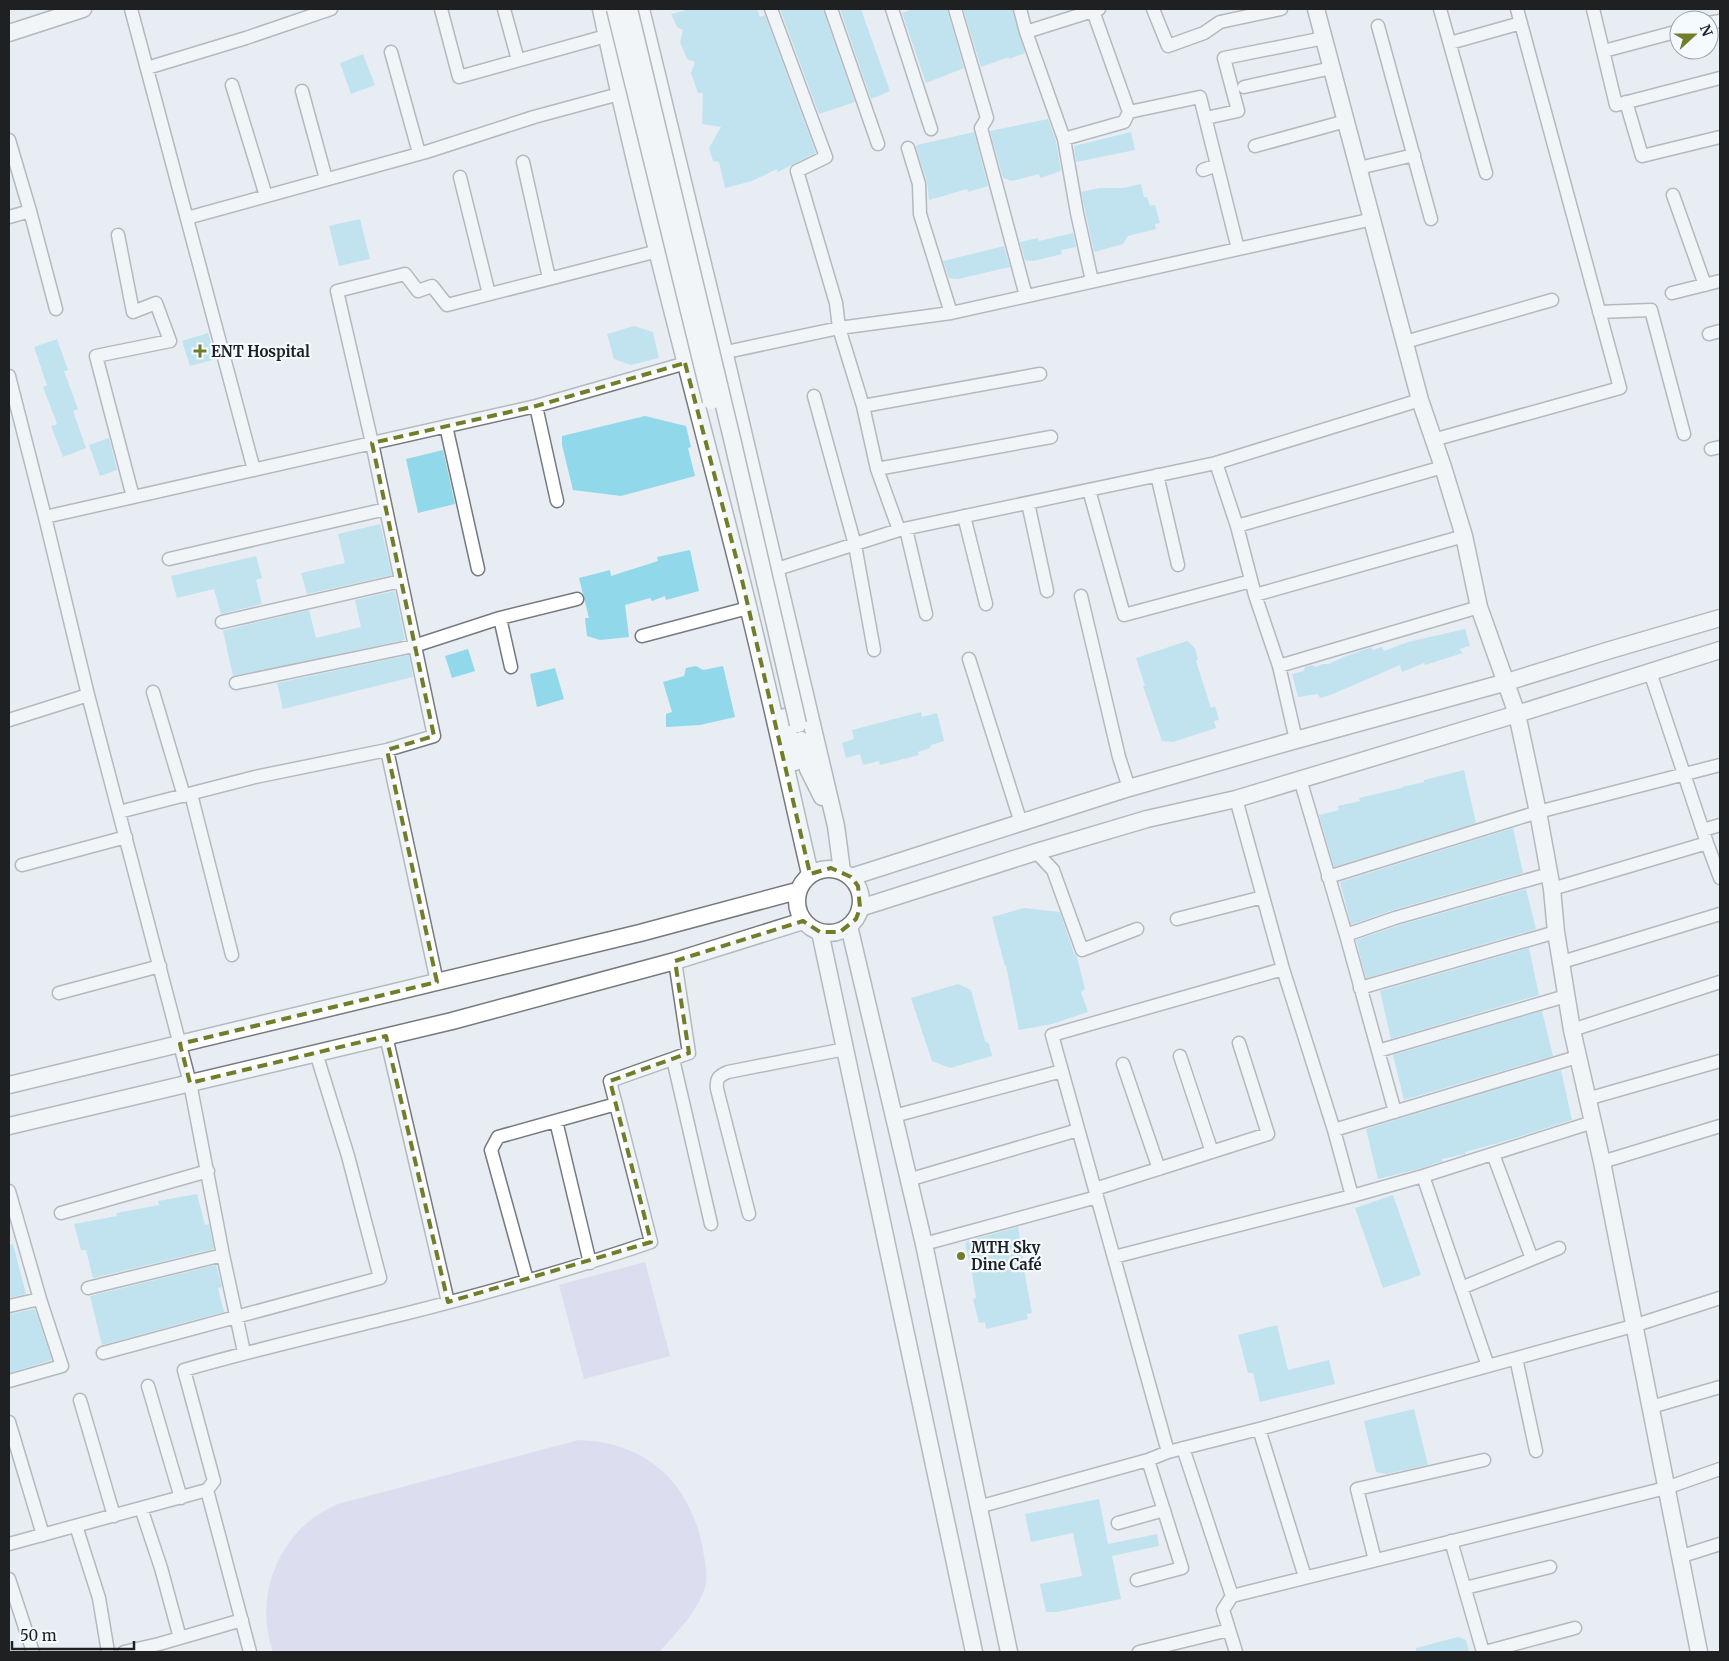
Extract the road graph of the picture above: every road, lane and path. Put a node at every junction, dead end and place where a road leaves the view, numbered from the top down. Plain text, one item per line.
1 (83, 9) edge
2 (131, 9) edge
3 (328, 9) edge
4 (440, 9) edge
5 (504, 9) edge
6 (601, 9) edge
7 (615, 9) edge
8 (629, 9) edge
9 (641, 9) edge
10 (771, 9) edge
11 (831, 9) edge
12 (892, 9) edge
13 (955, 9) edge
14 (1020, 9) edge
15 (1153, 9) edge
16 (1281, 9) edge
17 (1316, 9) edge
18 (1440, 9) edge
19 (1517, 9) edge
20 (1593, 9) edge
21 (1096, 10) edge
22 (1521, 23) junction
23 (1378, 26) dead end
24 (1026, 32) junction
25 (9, 33) edge
26 (1669, 34) edge
27 (606, 36) junction
28 (1324, 38) junction
29 (1450, 43) junction
30 (1604, 51) junction
31 (391, 52) dead end
32 (518, 60) junction
33 (147, 68) junction
34 (1332, 68) junction
35 (1720, 78) edge
36 (232, 85) dead end
37 (1244, 87) dead end
38 (302, 91) dead end
39 (619, 94) junction
40 (1626, 102) junction
41 (1129, 112) junction
42 (1206, 118) junction
43 (1346, 121) junction
44 (931, 129) dead end
45 (1720, 137) edge
46 (9, 140) edge
47 (1064, 140) junction
48 (878, 144) dead end
49 (1255, 146) dead end
50 (908, 148) dead end
51 (419, 154) junction
52 (1414, 155) junction
53 (523, 162) dead end
54 (1217, 165) junction
55 (1359, 168) junction
56 (1203, 170) dead end
57 (1486, 172) dead end
58 (460, 177) dead end
59 (326, 179) junction
60 (1674, 195) dead end
61 (266, 196) junction
62 (30, 211) junction
63 (9, 217) edge
64 (187, 218) junction
65 (1373, 219) junction
66 (1432, 219) dead end
67 (118, 235) dead end
68 (1238, 249) junction
69 (658, 251) junction
70 (549, 278) junction
71 (1092, 281) junction
72 (1720, 281) edge
73 (1706, 285) junction
74 (1672, 293) dead end
75 (489, 294) junction
76 (1026, 296) junction
77 (1552, 300) dead end
78 (56, 309) dead end
79 (1599, 312) junction
80 (951, 313) junction
81 (839, 328) junction
82 (1405, 342) junction
83 (724, 351) junction
84 (685, 363) junction
85 (1040, 374) dead end
86 (9, 376) edge
87 (814, 396) dead end
88 (1420, 400) junction
89 (536, 406) junction
90 (863, 406) junction
91 (446, 426) junction
92 (1684, 434) dead end
93 (1051, 437) dead end
94 (1434, 440) junction
95 (372, 443) junction
96 (1216, 463) junction
97 (1443, 466) junction
98 (877, 469) junction
99 (254, 470) junction
100 (1157, 475) junction
101 (1089, 490) junction
102 (133, 497) junction
103 (557, 501) dead end
104 (1028, 503) junction
105 (386, 509) junction
106 (964, 516) junction
107 (46, 517) junction
108 (1237, 526) junction
109 (902, 529) junction
110 (1464, 536) junction
111 (855, 544) junction
112 (169, 559) dead end
113 (1178, 565) dead end
114 (478, 569) dead end
115 (774, 570) junction
116 (402, 581) junction
117 (1251, 581) junction
118 (1047, 591) dead end
119 (1255, 595) junction
120 (1081, 596) dead end
121 (577, 600) dead end
122 (986, 604) dead end
123 (1480, 607) junction
124 (748, 608) junction
125 (926, 614) dead end
126 (500, 618) junction
127 (1720, 618) edge
128 (222, 622) dead end
129 (642, 636) dead end
130 (414, 646) junction
131 (874, 650) dead end
132 (1720, 650) edge
133 (969, 659) dead end
134 (1279, 666) junction
135 (511, 667) dead end
136 (1650, 672) junction
137 (1507, 682) junction
138 (236, 683) dead end
139 (153, 692) dead end
140 (88, 695) junction
141 (1517, 714) junction
142 (9, 720) edge
143 (792, 720) junction
144 (1296, 740) junction
145 (387, 750) junction
146 (1720, 765) edge
147 (1685, 774) junction
148 (1300, 779) junction
149 (1129, 788) junction
150 (187, 795) junction
151 (1236, 798) junction
152 (119, 812) junction
153 (1538, 812) junction
154 (1021, 823) junction
155 (1720, 825) edge
156 (836, 826) junction
157 (1703, 830) junction
158 (800, 834) junction
159 (126, 837) junction
160 (1707, 843) junction
161 (1036, 852) junction
162 (22, 865) dead end
163 (810, 874) junction
164 (846, 874) junction
165 (1328, 877) junction
166 (1720, 878) edge
167 (1551, 882) junction
168 (797, 891) junction
169 (1263, 896) junction
170 (860, 908) junction
171 (1720, 914) edge
172 (1177, 919) dead end
173 (803, 921) junction
174 (849, 926) junction
175 (1137, 929) dead end
176 (820, 932) junction
177 (1556, 932) junction
178 (1346, 935) junction
179 (232, 956) dead end
180 (675, 961) junction
181 (1562, 962) junction
182 (160, 966) junction
183 (1283, 969) junction
184 (437, 982) junction
185 (1720, 982) edge
186 (1360, 988) junction
187 (58, 993) dead end
188 (1566, 996) junction
189 (1572, 1030) junction
190 (386, 1036) junction
191 (1239, 1043) dead end
192 (180, 1044) junction
193 (845, 1048) junction
194 (1378, 1051) junction
195 (316, 1053) junction
196 (1180, 1056) dead end
197 (1578, 1057) junction
198 (672, 1059) junction
199 (1720, 1061) edge
200 (1123, 1064) dead end
201 (1062, 1071) junction
202 (190, 1083) junction
203 (9, 1085) edge
204 (1587, 1099) junction
205 (616, 1104) junction
206 (1395, 1112) junction
207 (894, 1116) junction
208 (556, 1121) junction
209 (1593, 1122) junction
210 (9, 1126) edge
211 (1720, 1126) edge
212 (1078, 1130) junction
213 (1334, 1130) junction
214 (1212, 1152) junction
215 (1493, 1154) junction
216 (1602, 1162) junction
217 (1159, 1169) junction
218 (208, 1171) junction
219 (1423, 1176) junction
220 (908, 1180) junction
221 (9, 1191) edge
222 (1096, 1193) junction
223 (1352, 1196) junction
224 (61, 1213) dead end
225 (748, 1214) dead end
226 (711, 1224) dead end
227 (924, 1244) junction
228 (1559, 1248) dead end
229 (223, 1255) junction
230 (1114, 1257) junction
231 (1532, 1259) junction
232 (590, 1263) junction
233 (527, 1280) junction
234 (88, 1288) dead end
235 (1462, 1288) junction
236 (1720, 1298) edge
237 (40, 1299) junction
238 (448, 1302) junction
239 (9, 1306) edge
240 (236, 1315) junction
241 (1633, 1326) junction
242 (244, 1352) junction
243 (103, 1353) dead end
244 (1516, 1358) junction
245 (1488, 1366) junction
246 (9, 1381) edge
247 (148, 1386) dead end
248 (1720, 1387) edge
249 (80, 1400) dead end
250 (1651, 1407) junction
251 (9, 1422) edge
252 (1260, 1429) junction
253 (1183, 1448) junction
254 (1536, 1451) dead end
255 (1168, 1452) junction
256 (1148, 1460) junction
257 (1484, 1460) dead end
258 (1720, 1469) edge
259 (1666, 1488) junction
260 (207, 1490) junction
261 (181, 1498) junction
262 (978, 1507) junction
263 (141, 1508) junction
264 (1164, 1510) junction
265 (114, 1516) junction
266 (1118, 1523) dead end
267 (76, 1526) junction
268 (43, 1535) junction
269 (1451, 1541) junction
270 (9, 1544) edge
271 (1720, 1544) edge
272 (1679, 1557) junction
273 (1375, 1560) junction
274 (1550, 1567) dead end
275 (1305, 1577) junction
276 (9, 1579) edge
277 (1137, 1580) dead end
278 (1465, 1588) junction
279 (1232, 1596) junction
280 (242, 1620) junction
281 (1575, 1628) dead end
282 (1229, 1630) junction
283 (180, 1638) junction
284 (33, 1652) edge
285 (108, 1652) edge
286 (124, 1652) edge
287 (250, 1652) edge
288 (974, 1652) edge
289 (1009, 1652) edge
290 (1140, 1652) edge
291 (1236, 1652) edge
292 (1484, 1652) edge
293 (1699, 1652) edge

1 - 25 street
2 - 33 street
3 - 33 street
4 - 32 street
5 - 32 street
6 - 27 street
7 - 143 street, bridge
8 - 143 street, bridge
9 - 83 street
10 - 81 street
11 - 48 street
12 - 44 street
13 - 76 street
14 - 24 street
15 - 16 street
17 - 28 street
18 - 29 street
19 - 22 street
20 - 30 street
21 - 24 street
21 - 41 street
22 - 29 street
22 - 79 street
23 - 52 street
24 - 47 street
26 - 30 street
27 - 32 street
27 - 39 street
28 - 34 street
28 - 42 street
29 - 57 street
30 - 40 street
31 - 51 street
33 - 64 street
34 - 37 street
34 - 43 street
35 - 40 street
36 - 61 street
38 - 59 street
39 - 51 street
39 - 69 street
40 - 45 street
41 - 42 street
41 - 47 street
42 - 54 street
43 - 49 street
43 - 55 street
46 - 62 street
47 - 71 street
50 - 80 street
51 - 59 street
52 - 55 street
52 - 66 street
53 - 70 street
54 - 56 street
54 - 68 street
55 - 65 street
58 - 75 street
59 - 61 street
60 - 73 street
61 - 64 street
62 - 63 street
62 - 78 street
64 - 99 street
65 - 68 street
65 - 82 street
67 - 102 street
68 - 71 street
69 - 70 street
69 - 84 street
70 - 75 street
71 - 76 street
72 - 73 street
73 - 74 street
75 - 95 street
76 - 80 street
77 - 82 street
79 - 92 street
79 - 94 street
80 - 81 street
81 - 83 street
81 - 90 street
82 - 88 street
83 - 84 street
83 - 115 street
84 - 89 street
84 - 124 street
85 - 90 street
86 - 107 street
87 - 111 street
88 - 94 street
88 - 96 street
89 - 91 street
89 - 103 street
90 - 98 street
91 - 95 street
91 - 114 street
93 - 98 street
94 - 97 street
95 - 99 street
95 - 105 street
96 - 100 street
96 - 108 street
97 - 108 street
97 - 110 street
98 - 109 street
99 - 102 street
100 - 101 street
100 - 113 street
101 - 104 street
101 - 117 street
102 - 107 street
104 - 106 street
104 - 118 street
105 - 112 street
105 - 116 street
106 - 109 street
106 - 122 street
107 - 140 street
108 - 117 street
109 - 111 street
109 - 125 street
110 - 119 street
110 - 123 street
111 - 115 street
111 - 131 street
115 - 156 street
116 - 128 street
116 - 130 street
117 - 119 street
119 - 134 street
120 - 149 street
121 - 126 street
123 - 134 street
123 - 137 street
124 - 129 street
124 - 158 street
126 - 130 street
126 - 135 street
127 - 137 street
130 - 138 street
130 - 145 street
132 - 136 street
133 - 154 street
134 - 144 street
136 - 141 street
136 - 147 street
137 - 141 street
137 - 144 street
139 - 150 street
140 - 142 street
140 - 152 street
141 - 148 street
141 - 153 street
143 - 156 street
143 - 158 street
144 - 149 street
145 - 150 street
145 - 184 street
146 - 147 street
147 - 153 street
147 - 157 street
148 - 151 street
148 - 165 street
149 - 154 street
150 - 152 street
150 - 179 street
151 - 161 street
151 - 169 street
152 - 159 street
153 - 165 street
153 - 167 street
154 - 164 street
155 - 157 street
156 - 164 street
157 - 160 street
158 - 163 street
159 - 162 street
159 - 182 street
160 - 166 street
160 - 167 street
161 - 170 street
161 - 175 street
163 - 164 street
163 - 168 street
164 - 170 street
165 - 178 street
167 - 177 street
167 - 178 street
168 - 173 street
168 - 184 street
169 - 172 street
169 - 183 street
170 - 174 street
171 - 181 street
173 - 176 street
173 - 180 street
174 - 176 street
174 - 207 street
176 - 193 street
177 - 181 street
177 - 186 street
178 - 186 street
180 - 190 street
180 - 198 street
181 - 188 street
182 - 187 street
182 - 192 street
183 - 201 street
183 - 213 street
184 - 192 street
185 - 189 street
186 - 194 street
188 - 189 street
188 - 194 street
189 - 197 street
190 - 195 street
190 - 238 street
191 - 214 street
192 - 202 street
192 - 203 street
193 - 225 street
193 - 288 street
194 - 206 street
195 - 202 street
195 - 240 street
196 - 214 street
197 - 204 street
197 - 206 street
198 - 205 street
198 - 226 street
199 - 204 street
200 - 217 street
201 - 207 street
201 - 212 street
202 - 210 street
202 - 218 street
204 - 209 street
205 - 208 street
205 - 232 street
206 - 213 street
207 - 220 street
208 - 232 street
208 - 233 street
209 - 215 street
209 - 216 street
211 - 216 street
212 - 220 street
212 - 222 street
213 - 223 street
214 - 217 street
215 - 219 street
215 - 231 street
216 - 241 street
217 - 222 street
218 - 224 street
218 - 229 street
219 - 223 street
219 - 235 street
220 - 227 street
221 - 237 street
222 - 227 street
222 - 230 street
223 - 230 street
227 - 262 street
228 - 231 street
229 - 234 street
229 - 240 street
230 - 255 street
231 - 235 street
232 - 233 street
233 - 238 street
235 - 245 street
236 - 241 street
237 - 239 street
237 - 246 street
238 - 242 street
240 - 242 street
240 - 243 street
241 - 244 street
241 - 250 street
242 - 260 street
244 - 245 street
244 - 254 street
245 - 252 street
247 - 261 street
248 - 250 street
249 - 265 street
250 - 259 street
251 - 268 street
252 - 253 street
252 - 275 street
253 - 255 street
253 - 279 street
255 - 256 street
256 - 262 street
256 - 264 street
257 - 273 street
258 - 259 street
259 - 269 street
259 - 272 street
260 - 261 street
260 - 280 street
261 - 263 street
262 - 289 street
263 - 265 street
263 - 283 street
264 - 266 street
264 - 277 street
265 - 267 street
267 - 268 street
267 - 285 street
268 - 270 street
269 - 273 street
269 - 278 street
271 - 272 street
272 - 293 street
273 - 275 street
274 - 278 street
275 - 279 street
276 - 284 street
278 - 292 street
279 - 282 street
280 - 283 street
280 - 287 street
281 - 292 street
282 - 290 street
282 - 291 street
283 - 286 street

